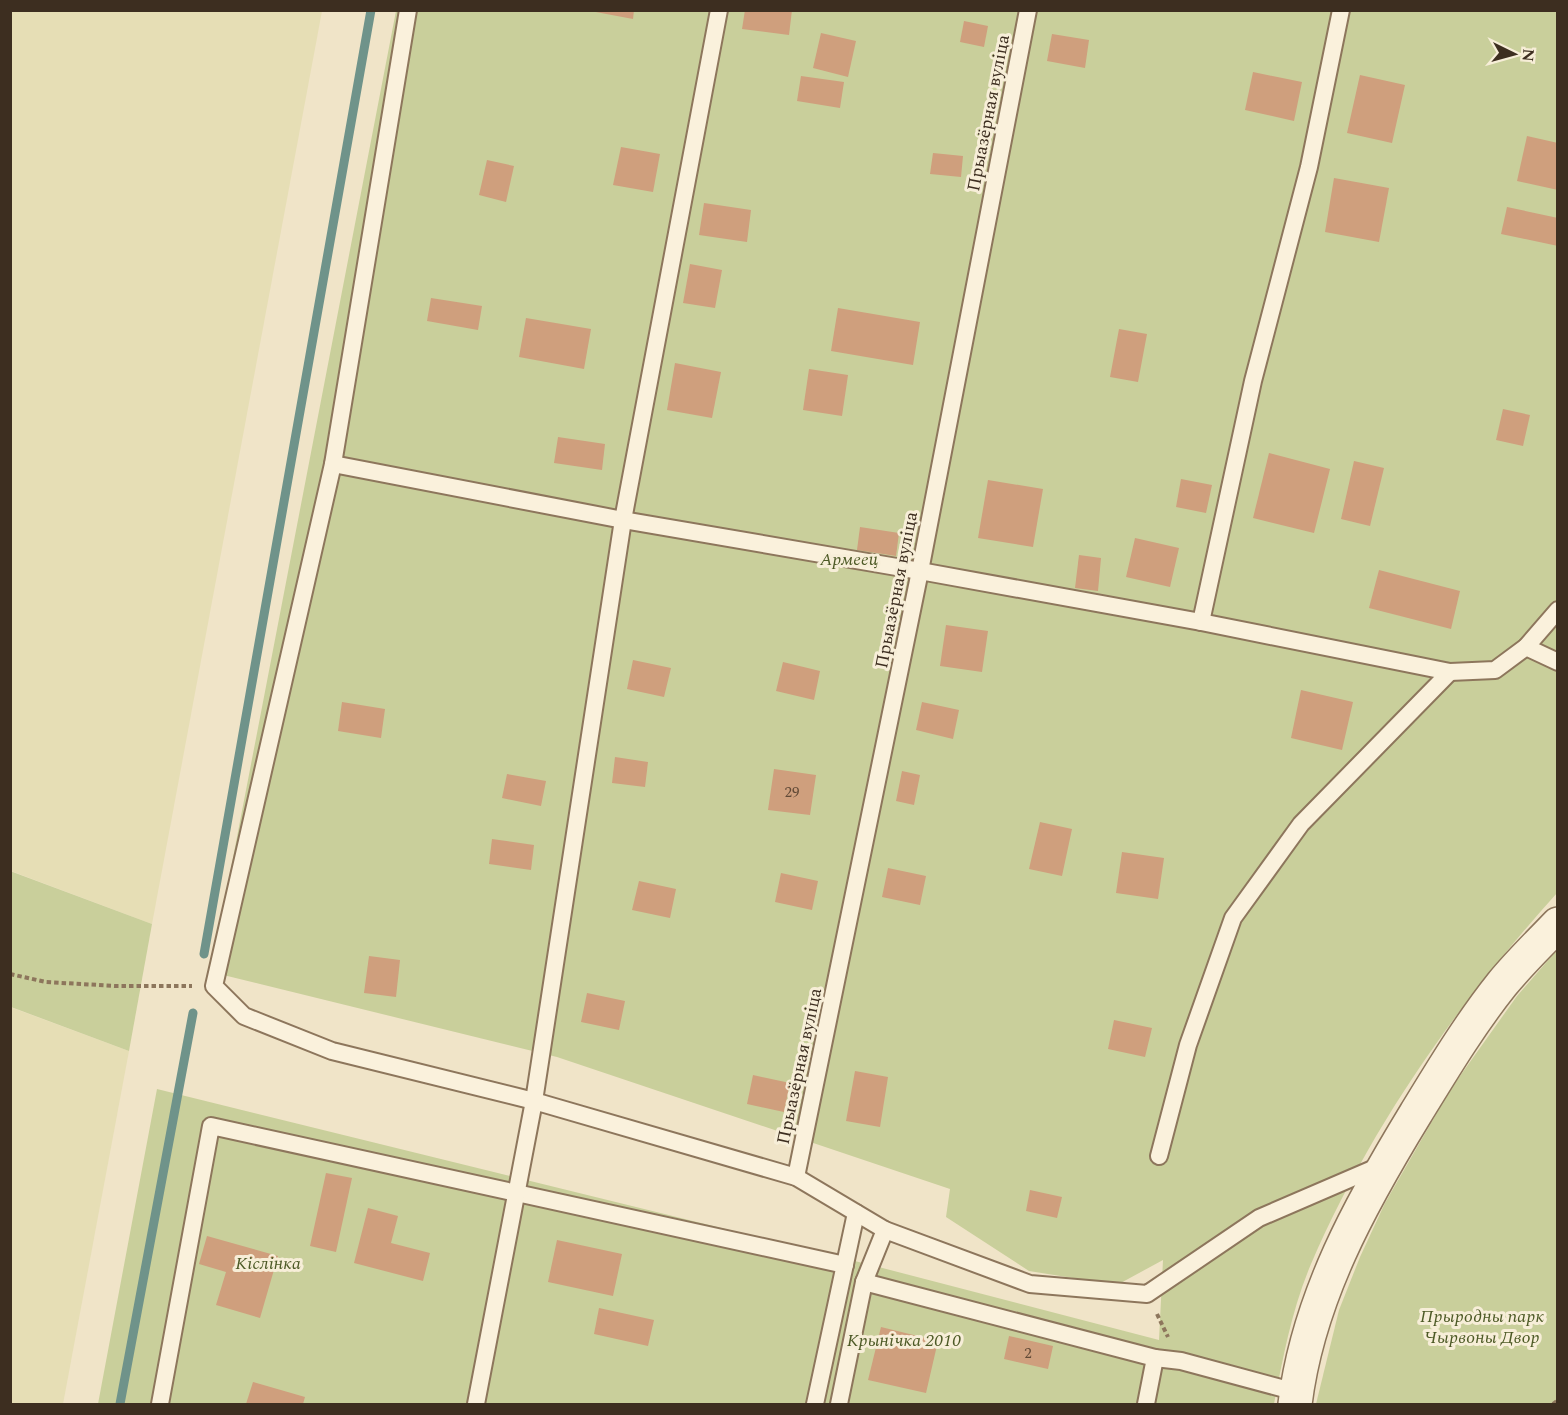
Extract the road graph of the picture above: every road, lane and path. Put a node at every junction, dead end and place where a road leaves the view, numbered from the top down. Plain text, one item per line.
1 (408, 10) edge
2 (719, 10) edge
3 (1028, 10) edge
4 (1341, 10) edge
5 (333, 464) junction
6 (623, 520) junction
7 (920, 570) junction
8 (1557, 610) edge
9 (1201, 622) junction
10 (1526, 647) junction
11 (1557, 662) edge
12 (1450, 672) junction
13 (1557, 924) edge
14 (10, 974) edge
15 (214, 986) junction
16 (534, 1101) junction
17 (1159, 1156) dead end
18 (1384, 1164) junction
19 (796, 1177) junction
20 (517, 1193) junction
21 (856, 1213) junction
22 (885, 1230) junction
23 (845, 1265) junction
24 (864, 1282) junction
25 (1147, 1294) junction
26 (1155, 1358) junction
27 (1181, 1361) junction
28 (1295, 1398) edge
29 (1557, 1400) edge
30 (160, 1404) edge
31 (476, 1404) edge
32 (815, 1404) edge
33 (839, 1404) edge
34 (1146, 1404) edge
35 (1553, 1404) edge

1 - 5 lane
2 - 6 lane
3 - 7 lane, Прыазёрная вуліца
4 - 9 lane
5 - 6 lane
5 - 15 lane
6 - 7 lane
6 - 16 lane
7 - 9 lane
7 - 19 lane, Прыазёрная вуліца
8 - 10 lane
9 - 12 lane
10 - 11 lane
10 - 12 lane
12 - 17 lane
13 - 18 street
14 - 15 path
15 - 16 lane
16 - 19 lane
16 - 20 lane
18 - 25 lane
18 - 28 street
19 - 21 lane
20 - 23 lane
20 - 30 lane
20 - 31 lane
21 - 22 lane
21 - 23 lane
22 - 24 lane
22 - 25 lane
23 - 32 lane
24 - 26 lane
24 - 33 lane
25 - 27 path
26 - 27 lane
26 - 34 lane
27 - 28 lane
29 - 35 path

